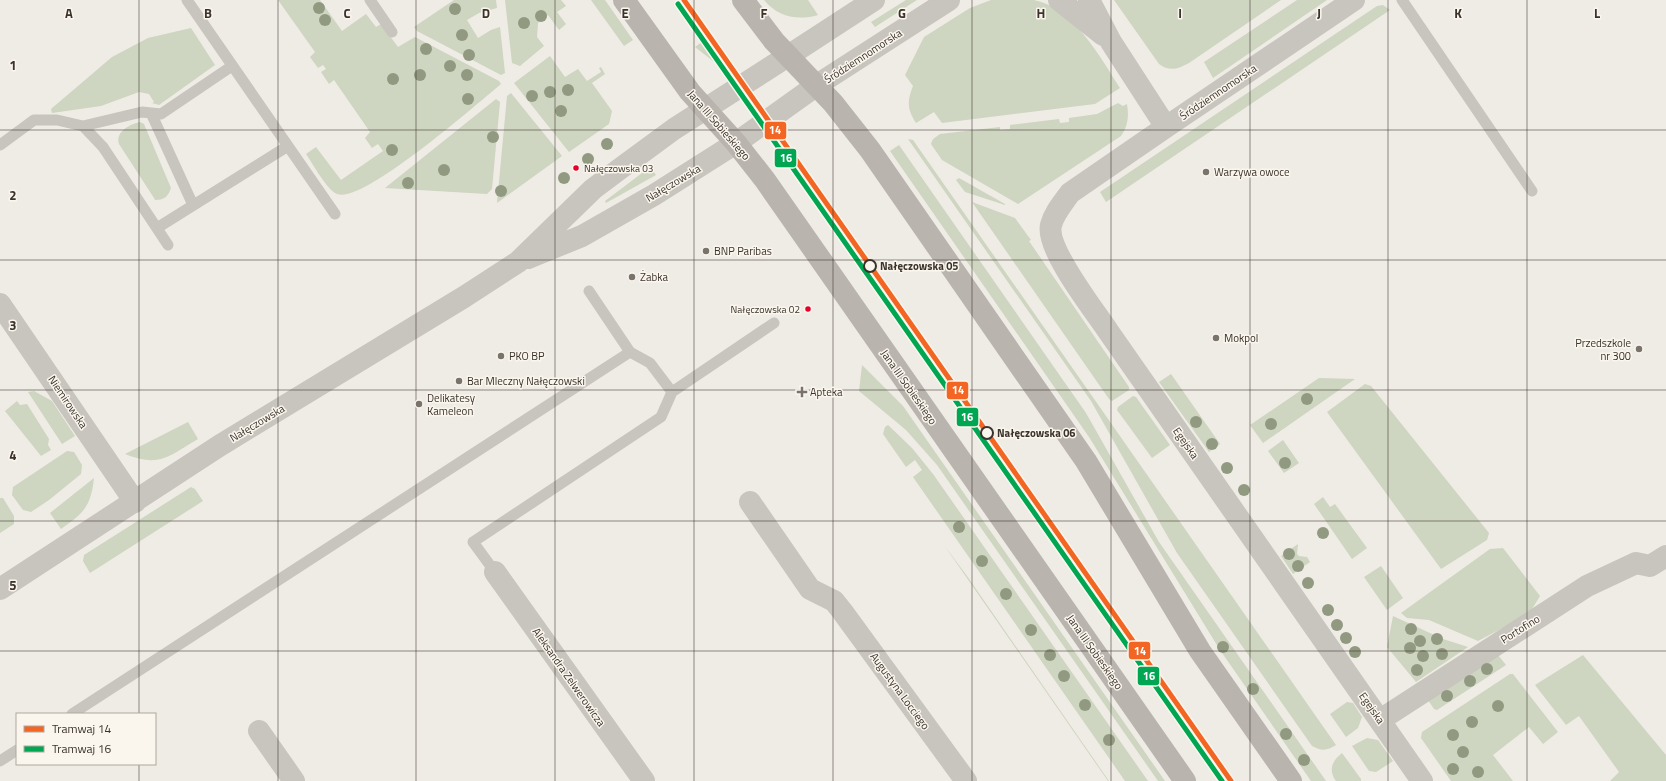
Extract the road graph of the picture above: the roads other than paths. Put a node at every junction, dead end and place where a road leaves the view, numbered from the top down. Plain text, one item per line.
1 (187, 0) edge
2 (370, 0) edge
3 (624, 0) edge
4 (743, 0) edge
5 (874, 0) edge
6 (949, 0) edge
7 (1059, 0) edge
8 (1089, 0) edge
9 (1354, 0) edge
10 (1402, 0) edge
11 (392, 32) dead end
12 (1112, 42) junction
13 (788, 56) junction
14 (232, 66) junction
15 (817, 85) junction
16 (704, 109) junction
17 (151, 113) junction
18 (83, 126) junction
19 (1166, 127) junction
20 (736, 143) junction
21 (0, 145) edge
22 (288, 146) junction
23 (1532, 191) dead end
24 (193, 205) junction
25 (336, 214) dead end
26 (157, 228) junction
27 (168, 245) dead end
28 (518, 262) junction
29 (589, 291) dead end
30 (0, 304) edge
31 (774, 323) dead end
32 (630, 352) junction
33 (672, 392) junction
34 (136, 502) junction
35 (750, 502) dead end
36 (1666, 556) edge
37 (495, 572) joint
38 (0, 589) edge
39 (74, 713) edge
40 (1380, 720) junction
41 (259, 731) dead end
42 (16, 751) edge
43 (0, 761) edge
44 (294, 781) edge
45 (644, 781) edge
46 (966, 781) edge
47 (1185, 781) edge
48 (1291, 781) edge
49 (1422, 781) edge

1 - 14 lane
2 - 11 lane
3 - 16 main road, Jana III Sobieskiego
4 - 13 main road
5 - 13 street
6 - 15 street, Śródziemnomorska
7 - 12 street
8 - 12 street
9 - 19 street, Śródziemnomorska
10 - 23 lane
12 - 19 street
13 - 15 main road
13 - 16 street, Nałęczowska
14 - 17 lane
14 - 22 lane
15 - 20 street, Nałęczowska
15 - 48 main road
16 - 20 main road, Jana III Sobieskiego
16 - 28 street, Nałęczowska
17 - 18 lane
17 - 24 lane
18 - 21 lane
18 - 26 lane
19 - 40 street, Egejska
20 - 28 street, Nałęczowska
20 - 47 main road, Jana III Sobieskiego
22 - 24 lane
22 - 25 lane
24 - 26 lane
26 - 27 lane
28 - 34 street, Nałęczowska
29 - 32 lane
30 - 34 street, Niemirowska
31 - 33 lane
32 - 33 lane
32 - 39 lane
33 - 37 lane
34 - 38 street, Nałęczowska
35 - 46 street, Augustyna Locciego
36 - 40 street, Portofino
37 - 45 street, Aleksandra Zelwerowicza
40 - 49 street, Egejska
41 - 44 street
42 - 43 lane

